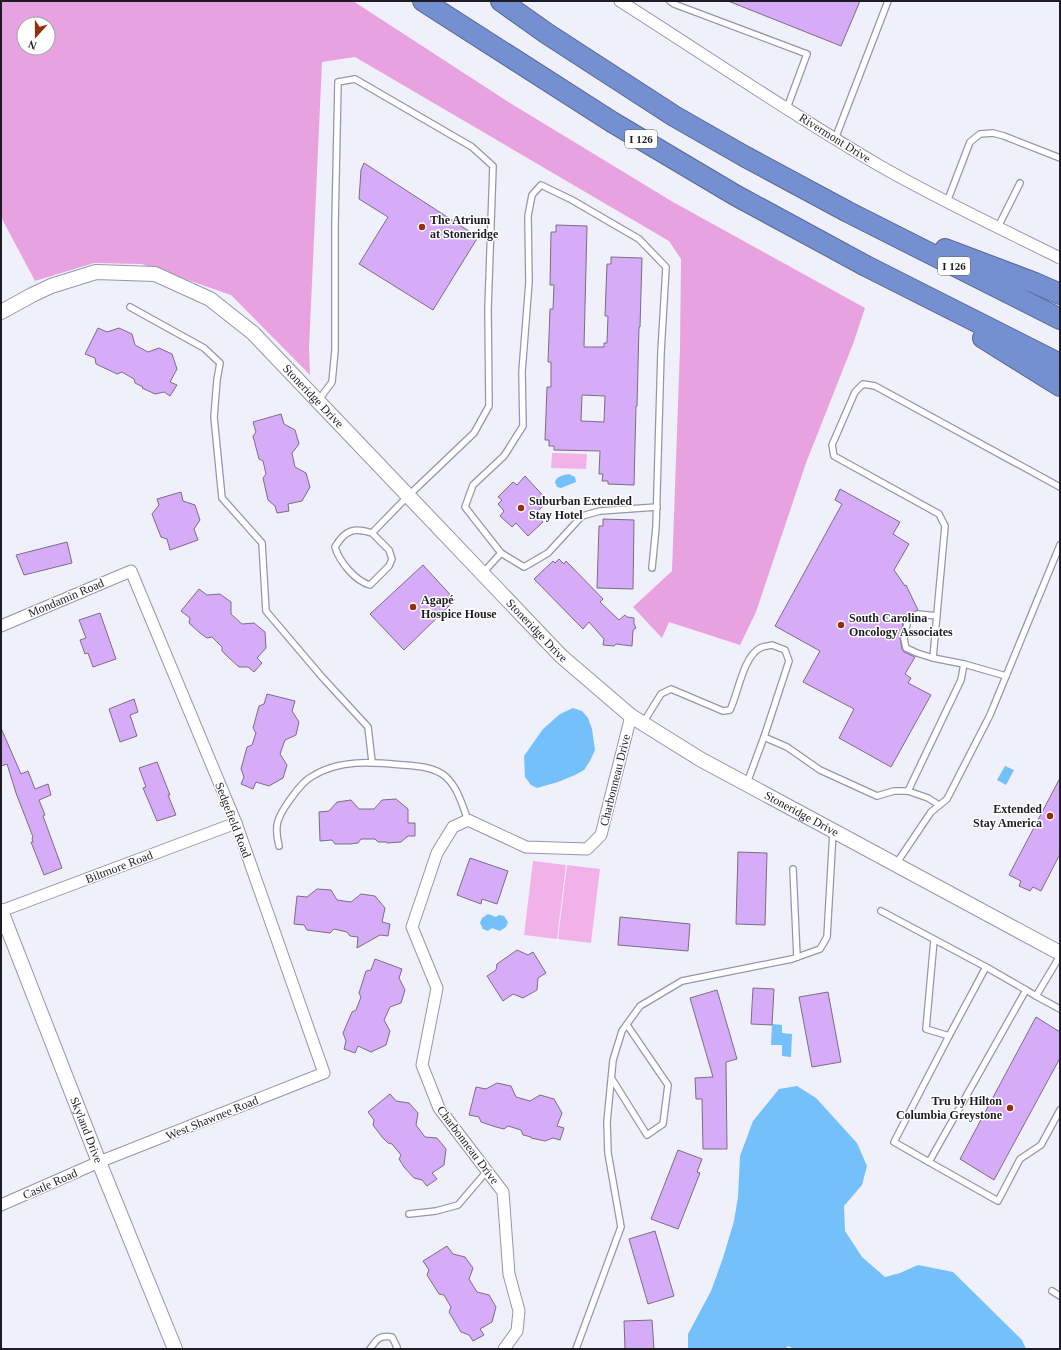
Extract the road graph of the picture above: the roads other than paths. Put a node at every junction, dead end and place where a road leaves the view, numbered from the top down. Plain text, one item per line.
1 (423, 1) edge
2 (501, 1) edge
3 (620, 1) edge
4 (670, 1) edge
5 (888, 1) edge
6 (787, 108) junction
7 (835, 139) junction
8 (1060, 158) edge
9 (1020, 183) dead end
10 (947, 202) junction
11 (848, 212) junction
12 (998, 228) junction
13 (1060, 258) edge
14 (866, 266) junction
15 (1060, 294) edge
16 (130, 307) dead end
17 (1, 312) edge
18 (1060, 319) edge
19 (1060, 364) edge
20 (1060, 386) edge
21 (318, 401) junction
22 (1060, 487) edge
23 (408, 496) junction
24 (656, 508) junction
25 (372, 533) junction
26 (1060, 545) edge
27 (501, 553) junction
28 (652, 568) dead end
29 (131, 571) joint
30 (482, 574) junction
31 (937, 616) junction
32 (1, 626) edge
33 (933, 658) junction
34 (964, 664) junction
35 (1006, 676) junction
36 (631, 716) junction
37 (643, 723) junction
38 (764, 737) junction
39 (372, 762) junction
40 (746, 784) junction
41 (908, 791) junction
42 (939, 805) junction
43 (468, 820) junction
44 (236, 824) junction
45 (833, 830) junction
46 (279, 846) dead end
47 (896, 864) junction
48 (793, 869) dead end
49 (1, 911) edge
50 (881, 911) dead end
51 (934, 940) junction
52 (1060, 954) edge
53 (797, 957) junction
54 (986, 967) junction
55 (1026, 990) junction
56 (1036, 996) junction
57 (1060, 1009) edge
58 (626, 1025) junction
59 (949, 1036) junction
60 (324, 1073) joint
61 (612, 1079) junction
62 (1060, 1110) edge
63 (99, 1162) junction
64 (929, 1162) junction
65 (487, 1171) junction
66 (1, 1205) edge
67 (409, 1214) dead end
68 (1052, 1291) dead end
69 (1060, 1296) edge
70 (175, 1349) edge
71 (370, 1349) edge
72 (396, 1349) edge
73 (504, 1349) edge
74 (576, 1349) edge

1 - 14 highway, I 126
2 - 11 highway, I 126
3 - 6 street, Rivermont Drive
4 - 6 lane
5 - 7 lane
6 - 7 street, Rivermont Drive
7 - 10 street, Rivermont Drive
8 - 10 lane
9 - 12 lane
10 - 12 street, Rivermont Drive
11 - 15 highway
11 - 18 highway, I 126
12 - 13 street, Rivermont Drive
14 - 19 highway, I 126
14 - 20 highway
16 - 39 lane
17 - 21 street, Stoneridge Drive
21 - 23 street, Stoneridge Drive
21 - 23 lane
22 - 31 lane
23 - 25 lane
23 - 30 street, Stoneridge Drive
24 - 27 lane
24 - 27 lane
24 - 28 lane
25 - 25 lane
26 - 35 lane
27 - 30 lane
29 - 32 street, Mondamin Road
29 - 44 street, Sedgefield Road
30 - 36 street, Stoneridge Drive
31 - 33 lane
31 - 33 lane
33 - 34 lane
34 - 35 lane
34 - 41 lane
35 - 42 lane
36 - 37 street, Stoneridge Drive
36 - 43 street, Charbonneau Drive
37 - 38 lane
37 - 40 street, Stoneridge Drive
38 - 40 lane
38 - 41 lane
39 - 43 lane
39 - 46 lane
40 - 45 street, Stoneridge Drive
41 - 42 lane
42 - 47 lane
43 - 65 street, Charbonneau Drive
44 - 49 street, Biltmore Road
44 - 60 street, Sedgefield Road
45 - 47 street, Stoneridge Drive
45 - 53 lane
47 - 52 street, Stoneridge Drive
48 - 53 lane
49 - 63 street, Skyland Drive
50 - 51 lane
51 - 54 lane
51 - 59 lane
52 - 56 lane
53 - 58 lane
54 - 55 lane
54 - 59 lane
55 - 56 lane
55 - 64 lane
56 - 57 lane
58 - 61 lane
58 - 61 lane
59 - 64 lane
60 - 63 street, West Shawnee Road
61 - 74 lane
62 - 64 lane
63 - 66 street, Castle Road
63 - 70 street, Skyland Drive
65 - 67 lane
65 - 73 street, Charbonneau Drive
68 - 69 lane
71 - 72 lane

